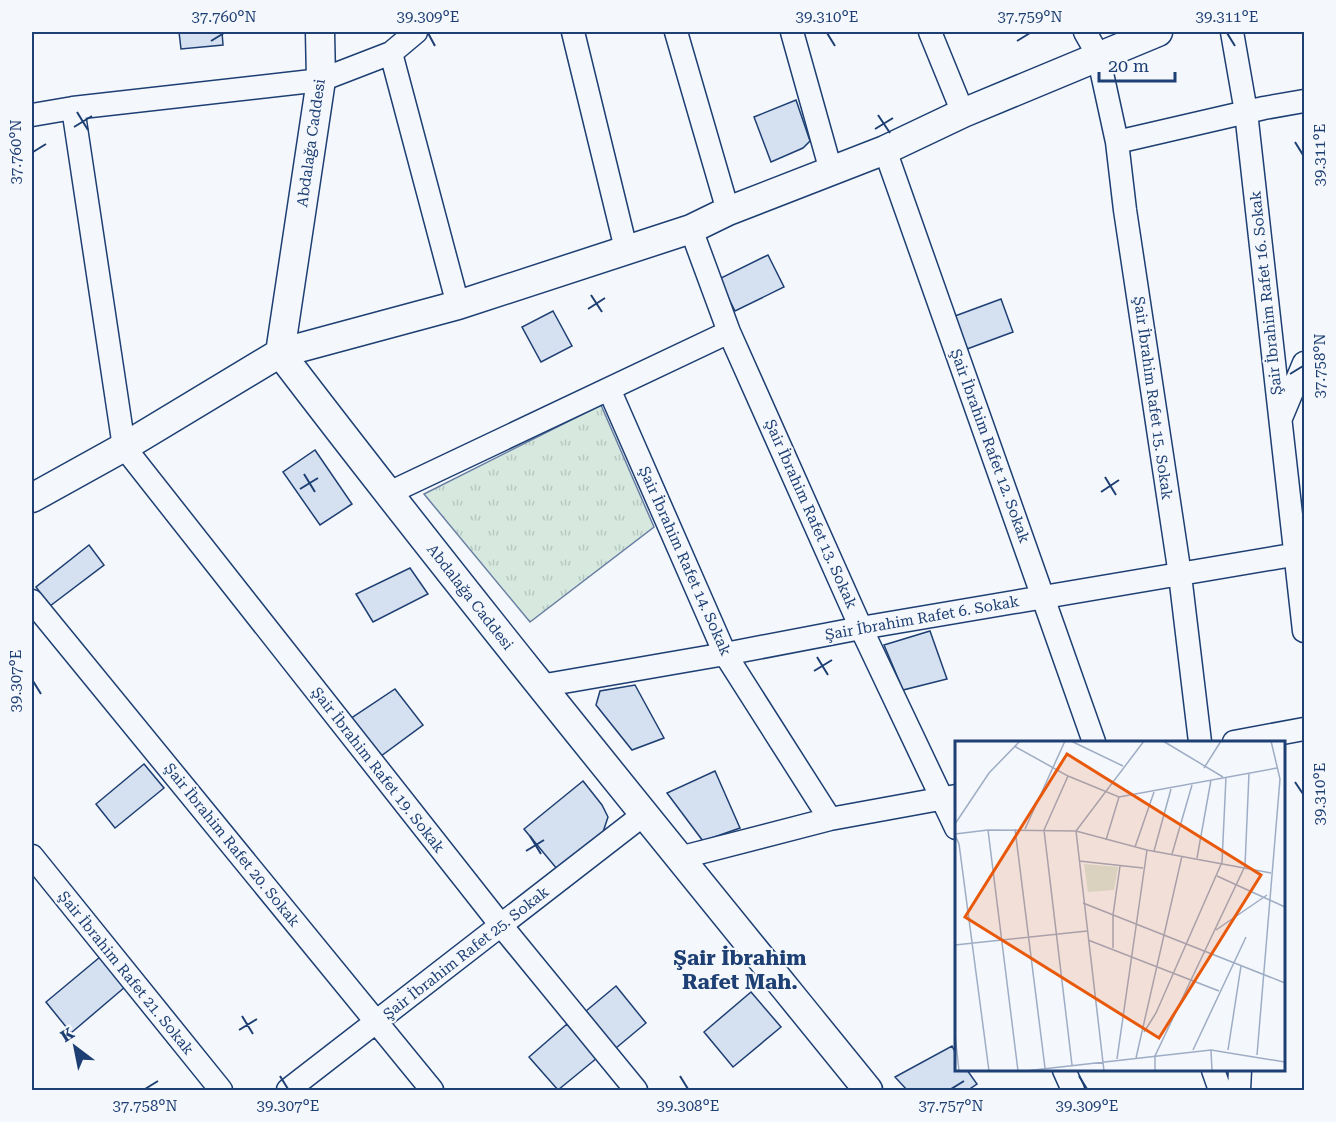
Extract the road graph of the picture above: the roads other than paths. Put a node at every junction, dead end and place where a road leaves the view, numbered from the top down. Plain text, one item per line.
1 (320, 32) edge
2 (416, 32) edge
3 (573, 32) edge
4 (676, 32) edge
5 (792, 32) edge
6 (930, 32) edge
7 (1158, 32) edge
8 (1232, 32) edge
9 (1092, 44) edge
10 (391, 53) junction
11 (321, 80) junction
12 (1305, 101) edge
13 (73, 108) junction
14 (1246, 112) junction
15 (963, 113) junction
16 (32, 115) edge
17 (1117, 142) junction
18 (885, 150) junction
19 (831, 171) junction
20 (728, 211) junction
21 (691, 229) junction
22 (626, 249) junction
23 (458, 305) junction
24 (729, 332) junction
25 (280, 353) junction
26 (1305, 363) edge
27 (609, 389) junction
28 (1280, 420) junction
29 (124, 447) junction
30 (387, 494) junction
31 (32, 498) edge
32 (1300, 554) edge
33 (1180, 575) junction
34 (1044, 597) junction
35 (32, 601) edge
36 (861, 628) junction
37 (1305, 631) edge
38 (725, 654) junction
39 (540, 686) junction
40 (1305, 729) edge
41 (1094, 741) edge
42 (1200, 741) edge
43 (1239, 741) edge
44 (950, 797) edge
45 (643, 814) junction
46 (830, 819) junction
47 (955, 819) edge
48 (32, 856) edge
49 (679, 858) junction
50 (500, 924) junction
51 (378, 1022) junction
52 (1064, 1071) edge
53 (1213, 1071) edge
54 (1240, 1071) edge
55 (221, 1090) edge
56 (288, 1090) edge
57 (432, 1090) edge
58 (636, 1090) edge
59 (868, 1090) edge
60 (1073, 1090) edge
61 (1220, 1090) edge
62 (1239, 1090) edge

1 - 11 street, Abdalağa Caddesi
2 - 10 street
3 - 22 street
4 - 20 street
5 - 19 street
6 - 15 street
7 - 9 street
8 - 14 street, Şair İbrahim Rafet 16. Sokak
9 - 15 street
9 - 17 street, Şair İbrahim Rafet 15. Sokak
10 - 11 street
10 - 23 street
11 - 13 street
11 - 25 street, Abdalağa Caddesi
12 - 14 street
13 - 16 street
13 - 29 street
14 - 17 street
14 - 28 street, Şair İbrahim Rafet 16. Sokak
15 - 18 street
17 - 33 street, Şair İbrahim Rafet 15. Sokak
18 - 19 street
18 - 34 street, Şair İbrahim Rafet 12. Sokak
19 - 20 street
20 - 21 street
21 - 22 street
21 - 24 street, Şair İbrahim Rafet 13. Sokak
22 - 23 street
23 - 25 street
24 - 27 street
24 - 36 street, Şair İbrahim Rafet 13. Sokak
25 - 29 street
25 - 30 street, Abdalağa Caddesi
26 - 28 street
27 - 30 street
27 - 38 street, Şair İbrahim Rafet 14. Sokak
28 - 32 street, Şair İbrahim Rafet 16. Sokak
29 - 31 street
29 - 50 street, Şair İbrahim Rafet 19. Sokak
30 - 39 street, Abdalağa Caddesi
32 - 33 street, Şair İbrahim Rafet 6. Sokak
32 - 37 street, Şair İbrahim Rafet 16. Sokak
33 - 34 street, Şair İbrahim Rafet 6. Sokak
33 - 42 street, Şair İbrahim Rafet 15. Sokak
34 - 36 street, Şair İbrahim Rafet 6. Sokak
34 - 41 street, Şair İbrahim Rafet 12. Sokak
35 - 51 street, Şair İbrahim Rafet 20. Sokak
36 - 38 street, Şair İbrahim Rafet 6. Sokak
36 - 44 street, Şair İbrahim Rafet 13. Sokak
38 - 39 street, Şair İbrahim Rafet 6. Sokak
38 - 46 street, Şair İbrahim Rafet 14. Sokak
39 - 45 street, Abdalağa Caddesi
40 - 43 street
44 - 46 street
44 - 47 street, Şair İbrahim Rafet 13. Sokak
45 - 49 street, Abdalağa Caddesi
45 - 50 street, Şair İbrahim Rafet 25. Sokak
46 - 49 street
48 - 55 street, Şair İbrahim Rafet 21. Sokak
49 - 59 street, Abdalağa Caddesi
50 - 51 street, Şair İbrahim Rafet 25. Sokak
50 - 58 street, Şair İbrahim Rafet 19. Sokak
51 - 56 street, Şair İbrahim Rafet 25. Sokak
51 - 57 street, Şair İbrahim Rafet 20. Sokak
52 - 60 street
53 - 61 street
54 - 62 street

